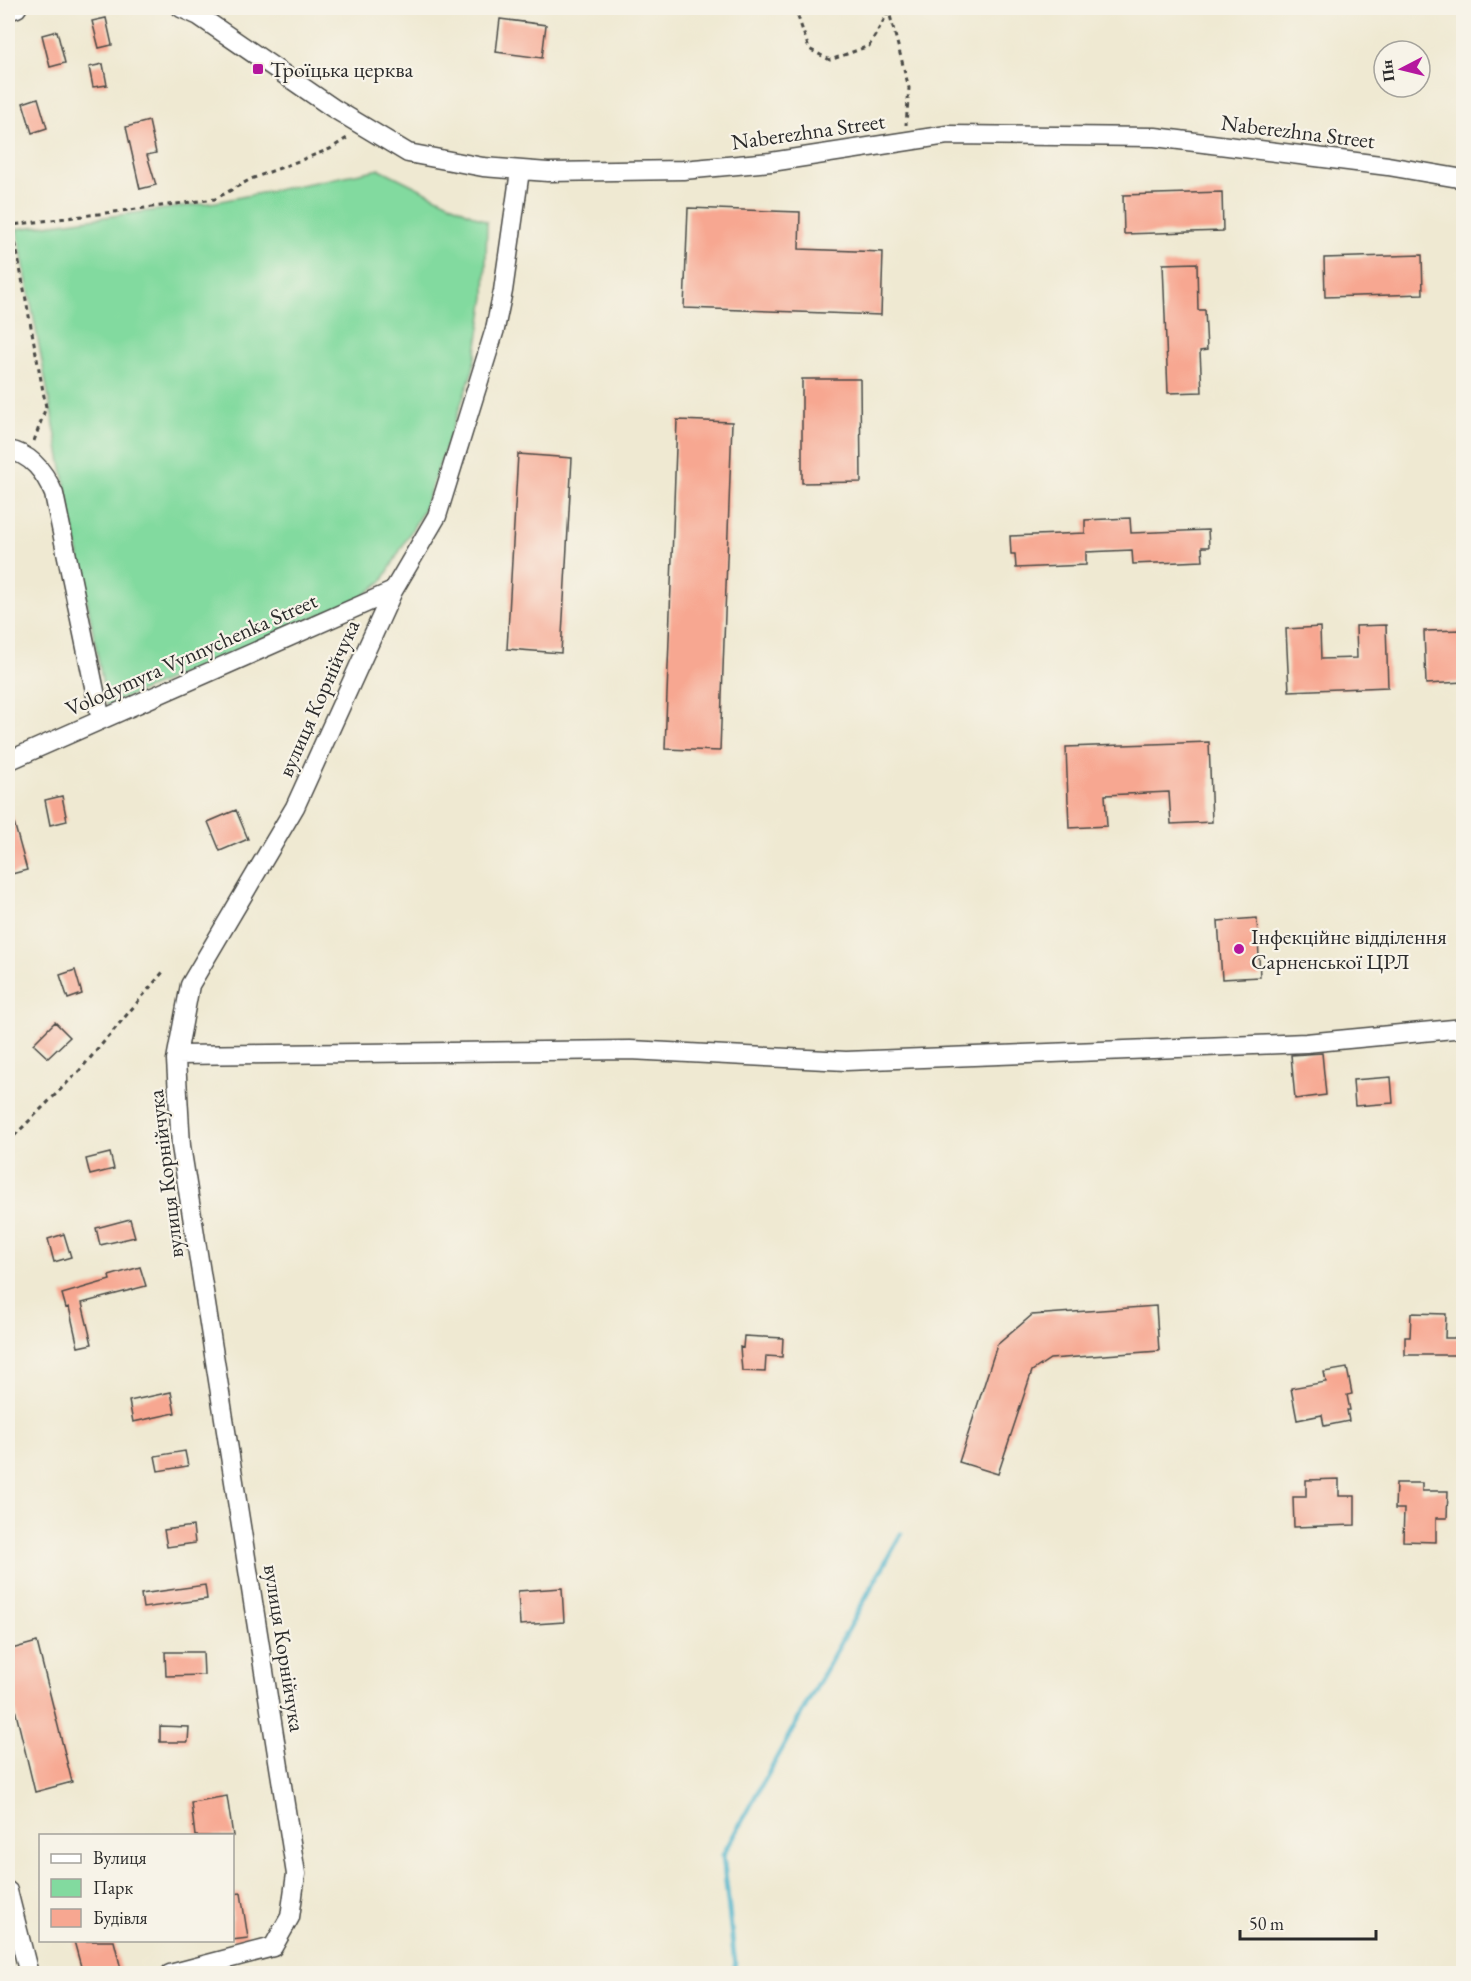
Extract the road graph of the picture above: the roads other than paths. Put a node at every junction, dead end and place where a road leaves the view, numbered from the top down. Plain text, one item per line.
1 (17, 8) edge
2 (180, 8) edge
3 (8, 11) edge
4 (520, 171) junction
5 (1464, 179) edge
6 (8, 450) edge
7 (393, 591) junction
8 (101, 720) junction
9 (8, 761) edge
10 (1464, 1028) edge
11 (177, 1055) junction
12 (8, 1891) edge
13 (29, 1974) edge
14 (170, 1974) edge

1 - 3 street
2 - 4 street, Naberezhna Street
4 - 5 street, Naberezhna Street
4 - 7 street, вулиця Корнійчука
6 - 8 street
7 - 8 street, Volodymyra Vynnychenka Street
7 - 11 street, вулиця Корнійчука
8 - 9 street, Volodymyra Vynnychenka Street
10 - 11 street
11 - 14 street, вулиця Корнійчука
12 - 13 street

